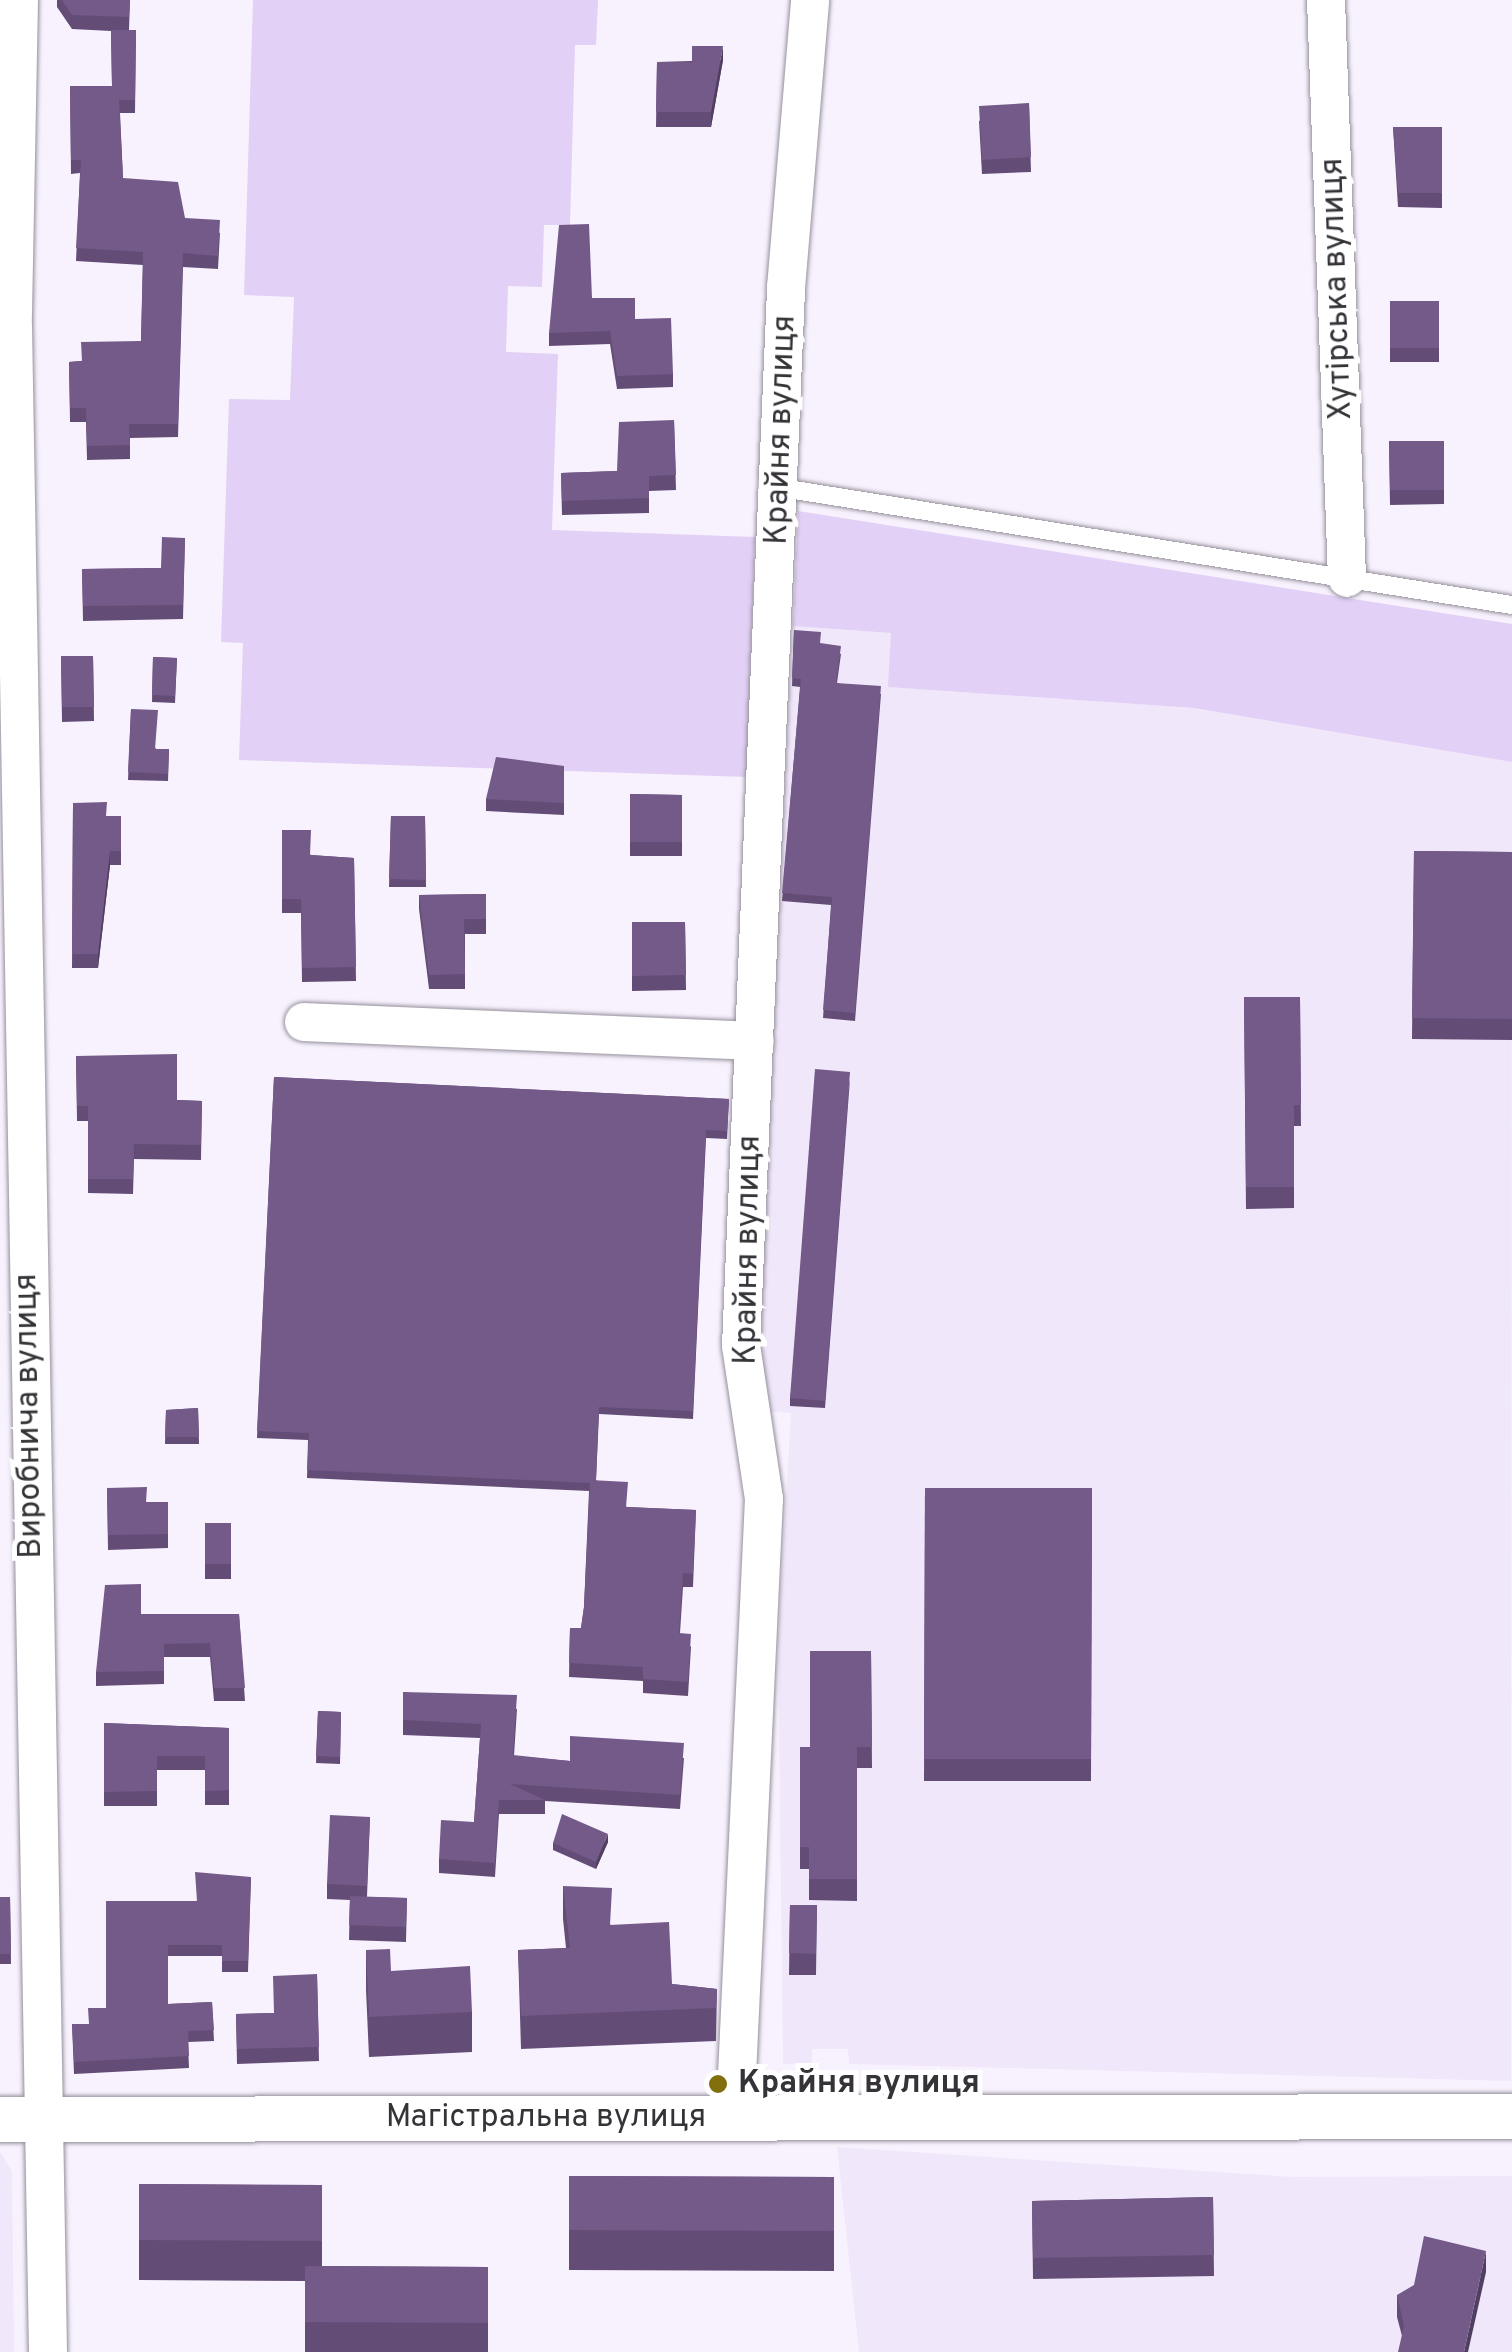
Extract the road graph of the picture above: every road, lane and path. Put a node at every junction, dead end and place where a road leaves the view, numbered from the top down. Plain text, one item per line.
1 (18, 0) edge
2 (810, 0) edge
3 (1326, 0) edge
4 (782, 488) junction
5 (1347, 578) junction
6 (1512, 605) edge
7 (304, 1022) dead end
8 (756, 1041) junction
9 (1512, 2116) edge
10 (735, 2118) junction
11 (20, 2119) edge
12 (48, 2352) edge

1 - 11 street, Виробнича вулиця
2 - 4 street, Крайня вулиця
3 - 5 street, Хутірська вулиця
4 - 5 lane
4 - 8 street, Крайня вулиця
5 - 6 lane
7 - 8 street
8 - 10 street, Крайня вулиця
9 - 10 street, Магістральна вулиця
10 - 11 street, Магістральна вулиця
11 - 12 street, Виробнича вулиця

